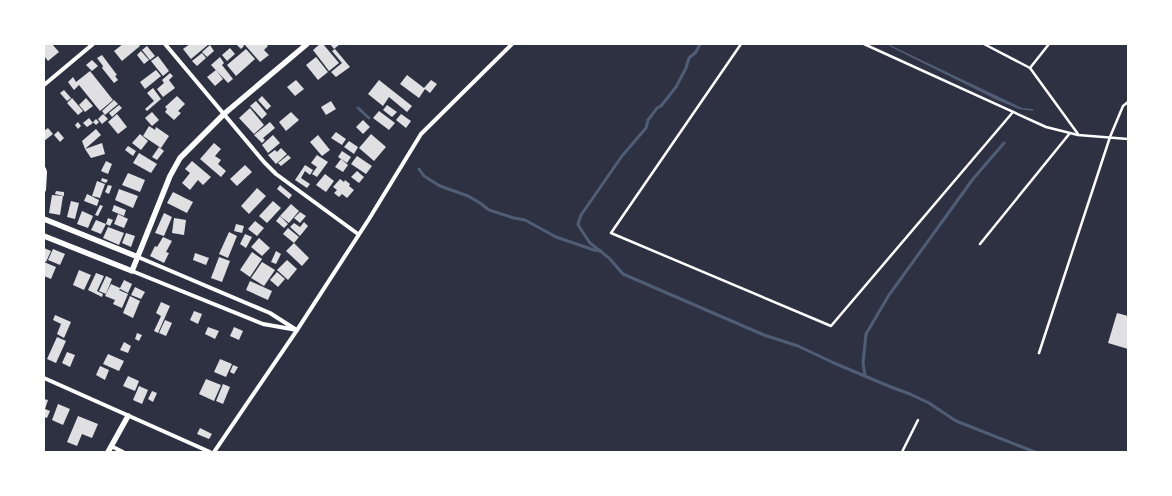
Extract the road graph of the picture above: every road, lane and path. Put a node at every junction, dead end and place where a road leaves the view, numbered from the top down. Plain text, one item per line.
1 (93, 44) edge
2 (165, 44) edge
3 (307, 44) edge
4 (741, 44) edge
5 (864, 44) edge
6 (984, 44) edge
7 (1049, 44) edge
8 (509, 45) edge
9 (1030, 68) junction
10 (44, 85) edge
11 (1128, 102) edge
12 (1013, 112) junction
13 (224, 114) junction
14 (1070, 133) junction
15 (1078, 135) junction
16 (1110, 137) junction
17 (1128, 140) edge
18 (44, 169) edge
19 (44, 190) edge
20 (44, 219) edge
21 (358, 234) junction
22 (44, 236) edge
23 (980, 244) dead end
24 (138, 257) junction
25 (132, 271) junction
26 (297, 330) junction
27 (1039, 353) dead end
28 (44, 378) edge
29 (128, 416) junction
30 (918, 420) dead end
31 (111, 446) junction
32 (108, 452) edge
33 (123, 452) edge
34 (210, 452) edge
35 (214, 452) edge
36 (902, 452) edge

1 - 10 street
2 - 13 street
3 - 13 street
4 - 12 lane
5 - 12 lane
6 - 9 lane
7 - 9 lane
8 - 21 street
9 - 15 lane
11 - 16 lane
12 - 14 lane
13 - 21 street
13 - 24 street
14 - 15 lane
14 - 23 lane
15 - 16 lane
16 - 17 lane
16 - 27 lane
18 - 19 street
20 - 24 street
21 - 26 street
22 - 25 street
24 - 25 street
24 - 26 street
25 - 26 street
26 - 35 street
28 - 29 street
29 - 31 street
29 - 34 street
30 - 36 lane
31 - 32 street
31 - 33 street

